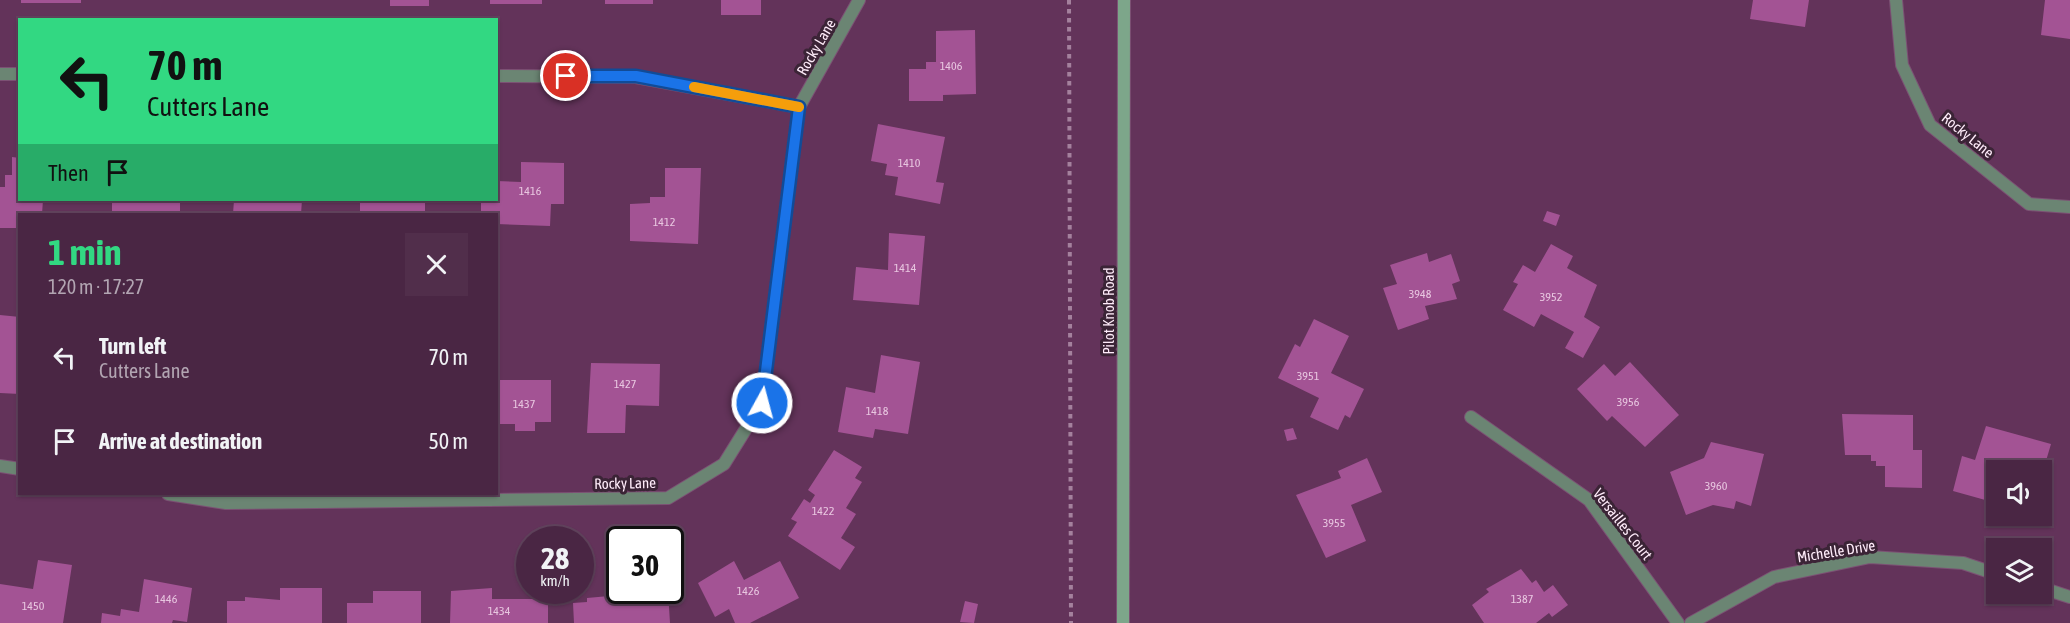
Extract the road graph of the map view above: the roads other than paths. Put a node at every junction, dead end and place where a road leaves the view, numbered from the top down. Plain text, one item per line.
1 (859, 0) edge
2 (1124, 0) edge
3 (1896, 0) edge
4 (0, 74) edge
5 (18, 74) edge
6 (498, 76) edge
7 (799, 107) junction
8 (2070, 207) edge
9 (1471, 417) dead end
10 (0, 466) edge
11 (18, 469) edge
12 (174, 495) edge
13 (1986, 571) edge
14 (2052, 591) edge
15 (2070, 597) edge
16 (1123, 623) edge
17 (1678, 623) edge
18 (1691, 623) edge

1 - 7 street, Rocky Lane
2 - 16 main road, Pilot Knob Road
3 - 8 street, Rocky Lane
4 - 5 street
6 - 7 street
7 - 12 street, Rocky Lane
9 - 17 street, Versailles Court
10 - 11 street
13 - 18 street, Michelle Drive
14 - 15 street

